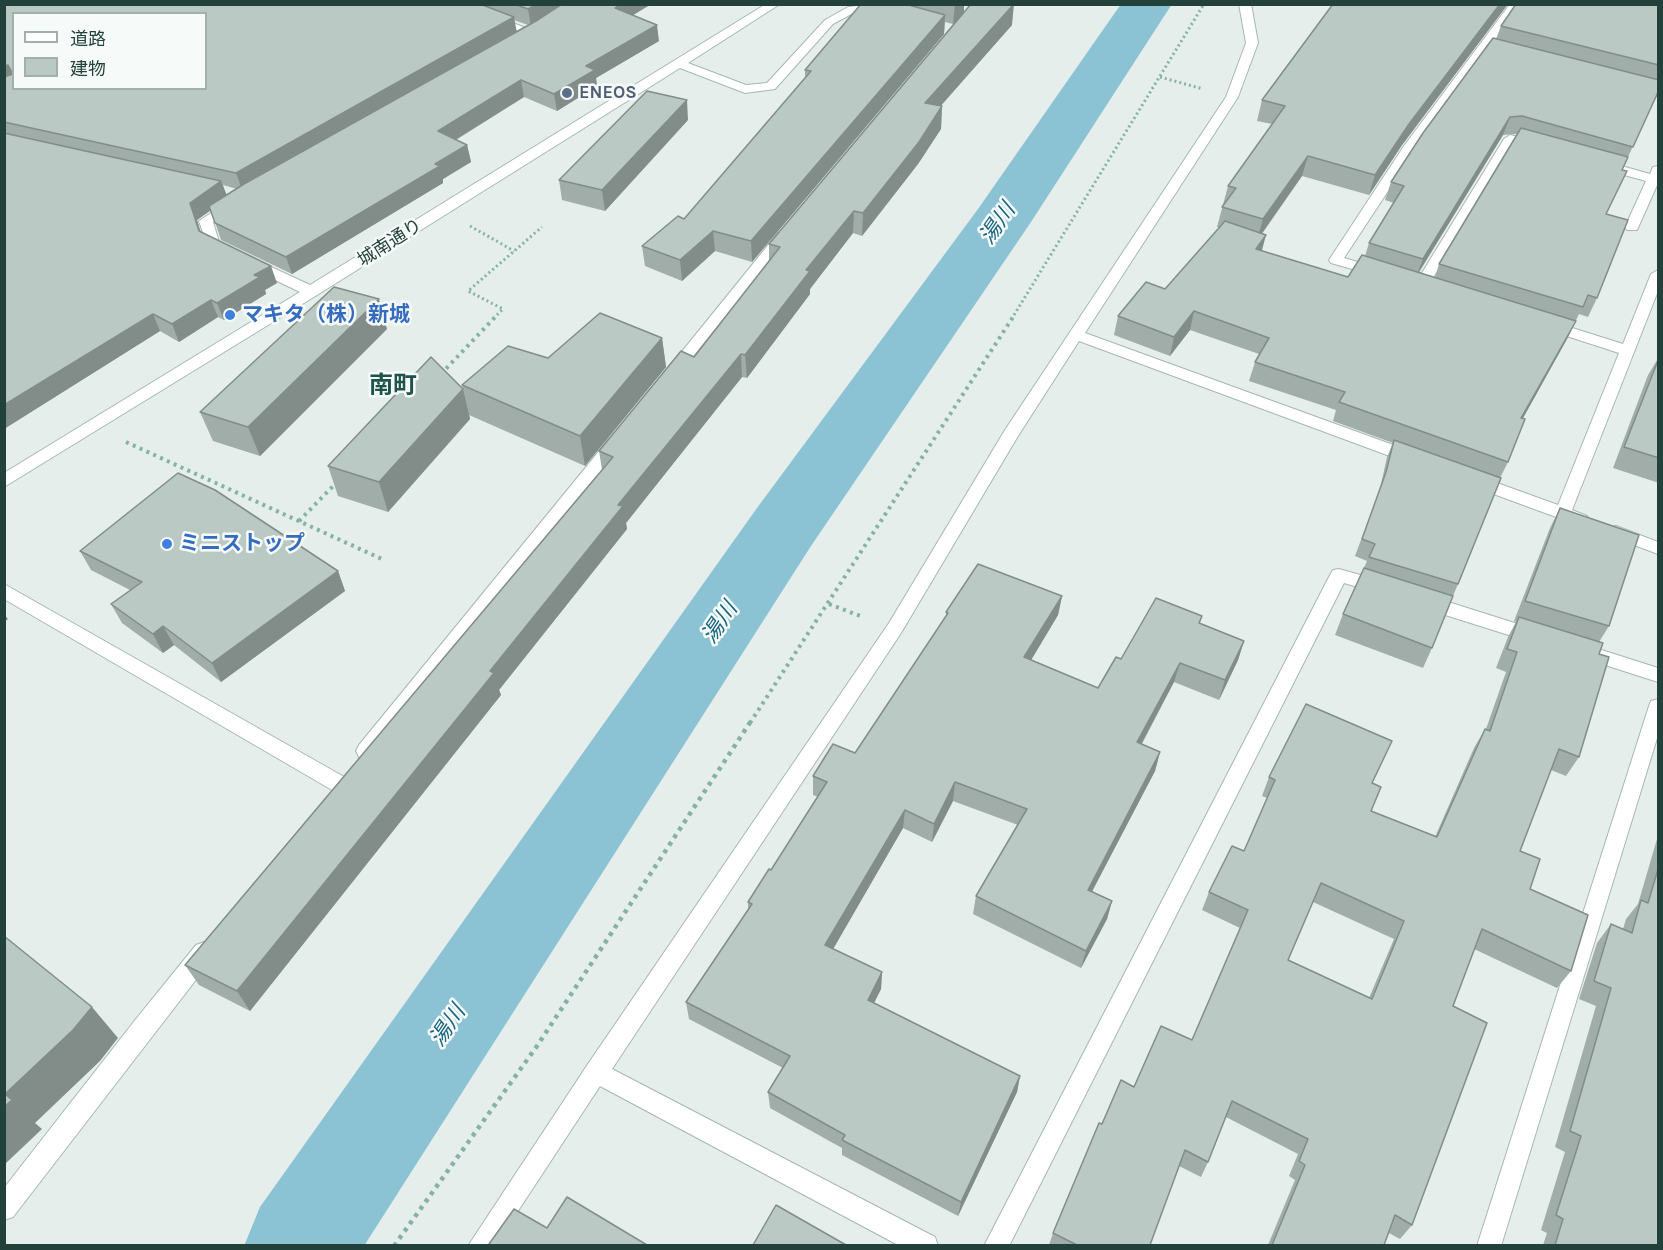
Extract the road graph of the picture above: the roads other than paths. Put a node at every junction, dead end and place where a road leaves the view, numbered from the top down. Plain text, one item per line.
1 (451, 4) edge
2 (775, 4) edge
3 (1245, 4) edge
4 (1515, 4) edge
5 (873, 7) edge
6 (513, 44) edge
7 (678, 63) junction
8 (1554, 151) edge
9 (1588, 160) edge
10 (1656, 174) edge
11 (222, 191) edge
12 (796, 220) edge
13 (1632, 227) dead end
14 (1659, 274) edge
15 (1389, 276) edge
16 (1421, 286) edge
17 (312, 291) junction
18 (1535, 321) edge
19 (1076, 335) junction
20 (1627, 350) junction
21 (661, 387) edge
22 (624, 433) edge
23 (1430, 465) edge
24 (1464, 477) edge
25 (4, 481) edge
26 (1563, 513) junction
27 (1659, 548) edge
28 (4, 590) edge
29 (1659, 675) edge
30 (1659, 706) edge
31 (211, 942) edge
32 (596, 1072) junction
33 (4, 1208) edge
34 (916, 1243) edge
35 (480, 1245) edge
36 (996, 1245) edge
37 (1489, 1245) edge

1 - 6 street
2 - 7 street, 城南通り
3 - 19 street
4 - 15 street
5 - 7 street
7 - 17 street, 城南通り
8 - 16 street
9 - 10 street
10 - 13 street
11 - 17 street
12 - 21 street
14 - 20 street
17 - 25 street, 城南通り
18 - 20 street
19 - 23 street
19 - 32 street
20 - 26 street
22 - 28 street
24 - 26 street
26 - 27 street
29 - 36 street
30 - 37 street
31 - 33 street
32 - 34 street
32 - 35 street

